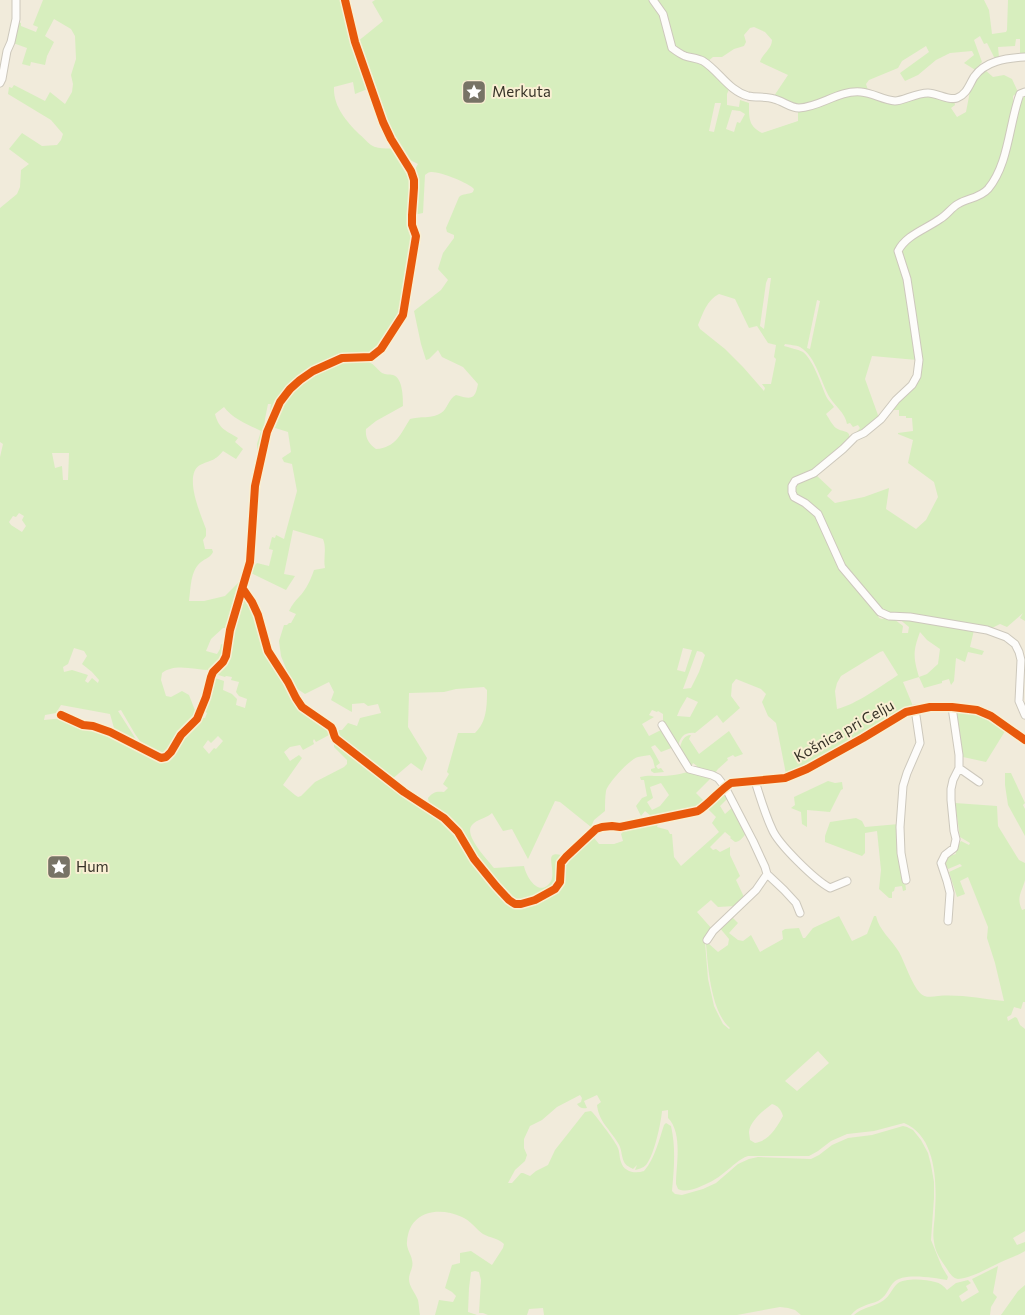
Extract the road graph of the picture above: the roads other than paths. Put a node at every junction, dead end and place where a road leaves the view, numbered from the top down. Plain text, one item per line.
1 (16, 0) edge
2 (345, 0) edge
3 (653, 0) edge
4 (1025, 58) edge
5 (0, 83) edge
6 (1025, 92) edge
7 (243, 589) junction
8 (952, 707) junction
9 (915, 710) junction
10 (62, 715) dead end
11 (1025, 715) edge
12 (662, 725) dead end
13 (1025, 740) edge
14 (958, 768) junction
15 (755, 781) junction
16 (980, 782) dead end
17 (725, 787) junction
18 (767, 874) junction
19 (906, 880) dead end
20 (847, 881) dead end
21 (800, 913) dead end
22 (948, 921) dead end
23 (707, 940) dead end

1 - 5 street
2 - 7 street
3 - 4 street
6 - 11 street
7 - 10 street
7 - 17 street
8 - 9 street, Košnica pri Celju
8 - 13 street, Košnica pri Celju
8 - 14 street
9 - 15 street, Košnica pri Celju
9 - 19 street
12 - 17 street
14 - 16 street
14 - 22 street
15 - 17 street, Košnica pri Celju
15 - 20 street
17 - 18 street
18 - 21 street
18 - 23 street

